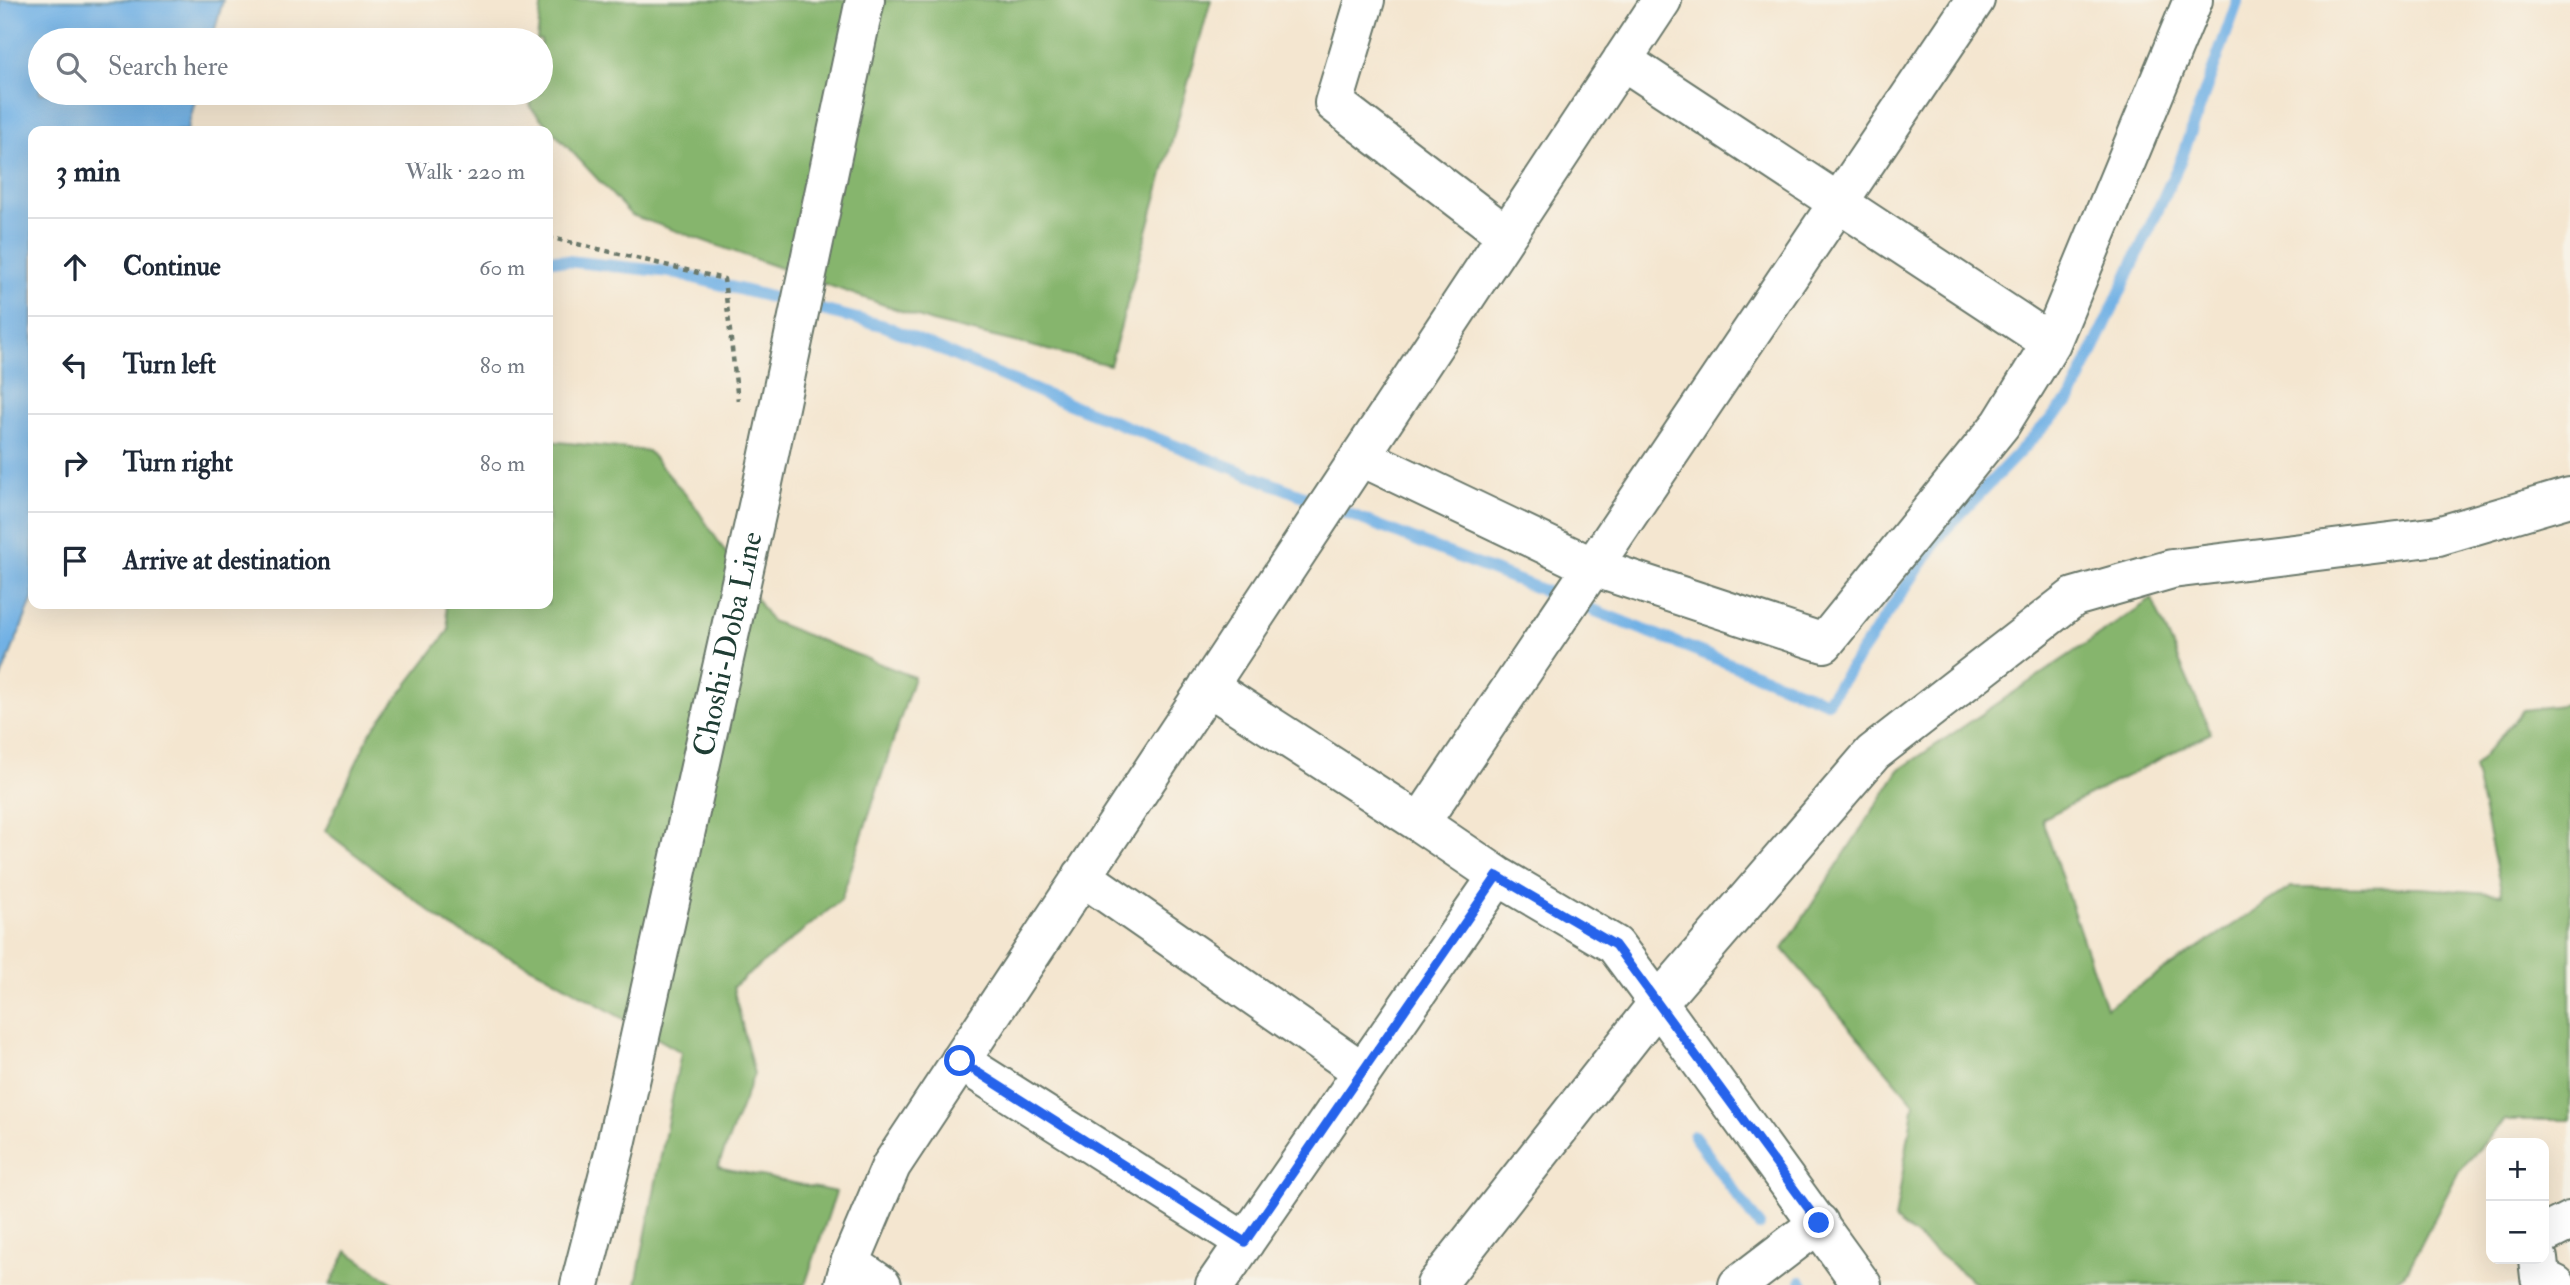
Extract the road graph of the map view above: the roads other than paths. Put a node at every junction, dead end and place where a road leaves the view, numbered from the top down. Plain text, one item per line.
1 (865, 0) edge
2 (1365, 0) edge
3 (1662, 0) edge
4 (1975, 0) edge
5 (2193, 0) edge
6 (1622, 60) junction
7 (1839, 203) junction
8 (1506, 234) junction
9 (2051, 343) junction
10 (1360, 456) junction
11 (2570, 497) edge
12 (1593, 567) junction
13 (1208, 686) junction
14 (1420, 822) junction
15 (1082, 876) junction
16 (1497, 876) junction
17 (1658, 1003) junction
18 (960, 1061) junction
19 (1362, 1071) junction
20 (2570, 1221) edge
21 (1819, 1223) junction
22 (2549, 1232) edge
23 (1245, 1242) junction
24 (2539, 1264) edge
25 (847, 1274) edge
26 (1741, 1284) edge
27 (580, 1285) edge
28 (882, 1285) edge
29 (1215, 1285) edge
30 (1436, 1285) edge
31 (1862, 1285) edge
32 (2556, 1285) edge

1 - 27 street, Choshi-Doba Line
2 - 8 street
3 - 6 street
4 - 7 street
5 - 9 street
6 - 7 street
6 - 8 street
7 - 9 street
7 - 12 street
8 - 10 street
9 - 12 street
10 - 12 street
10 - 13 street
11 - 17 street
12 - 14 street
13 - 14 street
13 - 15 street
14 - 16 street
15 - 18 street
15 - 19 street
16 - 17 street
16 - 19 street
17 - 21 street
17 - 30 street
18 - 23 street
18 - 25 street
19 - 23 street
20 - 22 street
21 - 26 street
21 - 31 street
23 - 29 street
24 - 32 street
25 - 28 street

